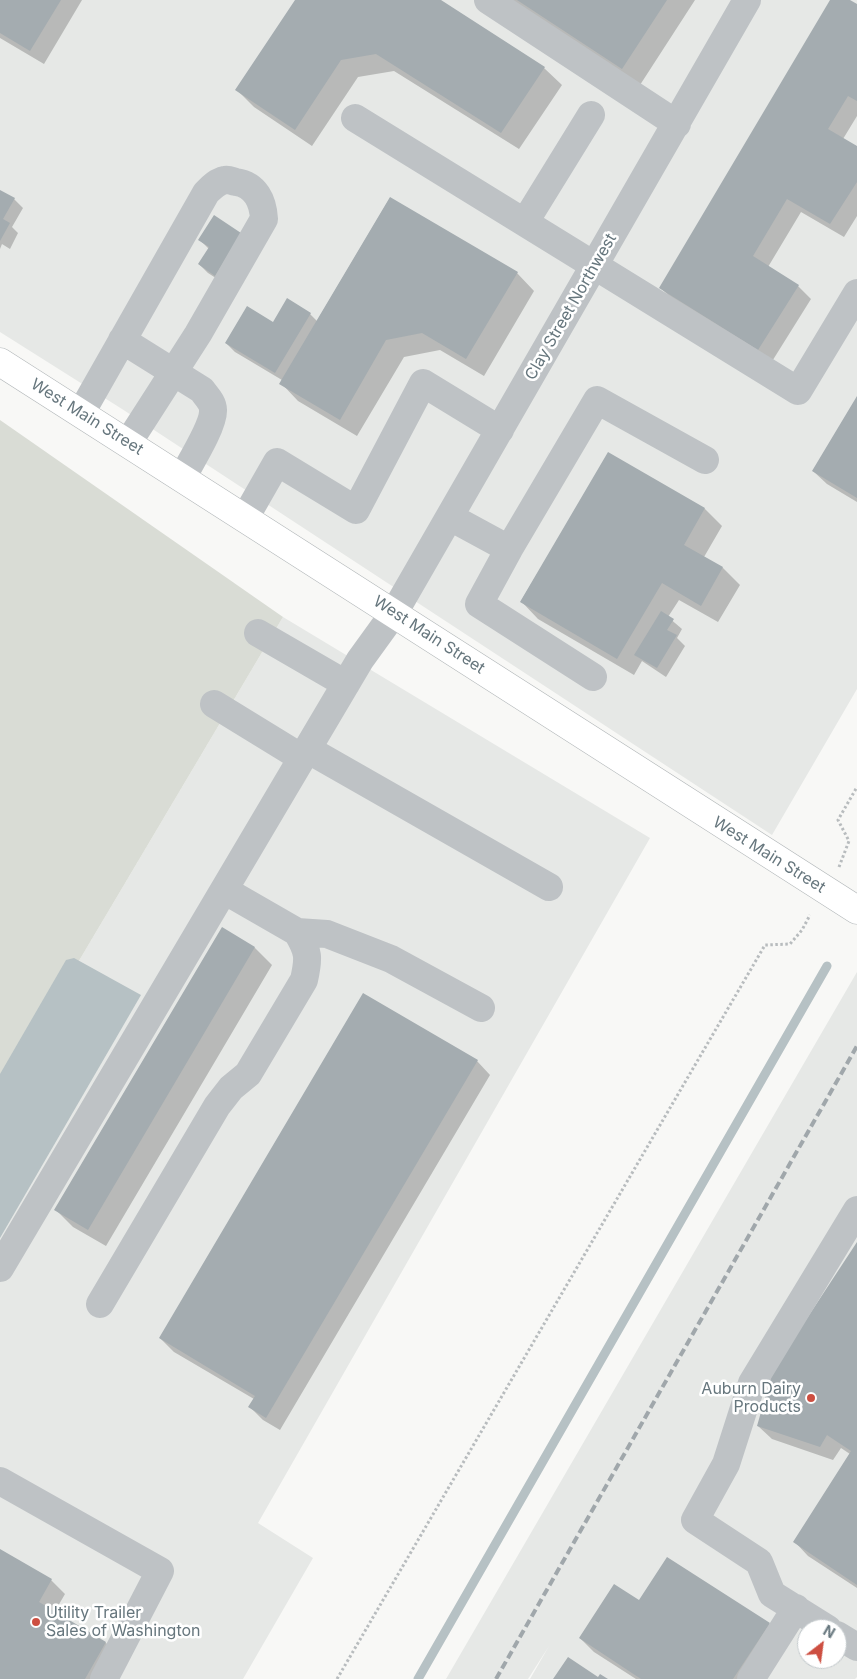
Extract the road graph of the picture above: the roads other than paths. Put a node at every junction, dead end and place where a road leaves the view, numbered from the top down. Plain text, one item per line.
1 (488, 0) edge
2 (747, 0) edge
3 (590, 115) dead end
4 (355, 118) dead end
5 (676, 124) junction
6 (525, 222) junction
7 (595, 265) junction
8 (857, 293) edge
9 (122, 340) junction
10 (0, 362) edge
11 (174, 373) junction
12 (80, 413) junction
13 (500, 430) junction
14 (128, 444) junction
15 (704, 460) dead end
16 (182, 478) junction
17 (450, 517) junction
18 (245, 518) junction
19 (508, 549) junction
20 (394, 613) junction
21 (258, 633) dead end
22 (593, 677) dead end
23 (346, 684) junction
24 (214, 704) dead end
25 (304, 754) junction
26 (549, 887) dead end
27 (224, 890) junction
28 (857, 910) edge
29 (297, 932) junction
30 (481, 1008) dead end
31 (857, 1210) edge
32 (0, 1268) edge
33 (100, 1304) dead end
34 (0, 1481) edge
35 (796, 1608) junction
36 (813, 1619) edge
37 (104, 1679) edge
38 (751, 1679) edge

1 - 5 street
2 - 5 street, Clay Street Northwest
3 - 6 street
4 - 6 street
5 - 7 street, Clay Street Northwest
6 - 7 street
7 - 8 street
7 - 13 street, Clay Street Northwest
9 - 11 street
9 - 11 street
9 - 12 street
10 - 12 main road, West Main Street
11 - 14 street
11 - 16 street
12 - 14 main road, West Main Street
13 - 17 street, Clay Street Northwest
13 - 18 street
14 - 16 main road, West Main Street
15 - 19 street
16 - 18 main road, West Main Street
17 - 19 street
17 - 20 street, Clay Street Northwest
18 - 20 main road, West Main Street
19 - 22 street
20 - 23 street, Clay Street Northwest
20 - 28 main road, West Main Street
21 - 23 street
23 - 25 street, Clay Street Northwest
24 - 25 street
25 - 26 street
25 - 27 street, Clay Street Northwest
27 - 29 street
27 - 32 street, Clay Street Northwest
29 - 30 street
29 - 33 street
31 - 35 street
34 - 37 street
35 - 36 street
35 - 38 street

